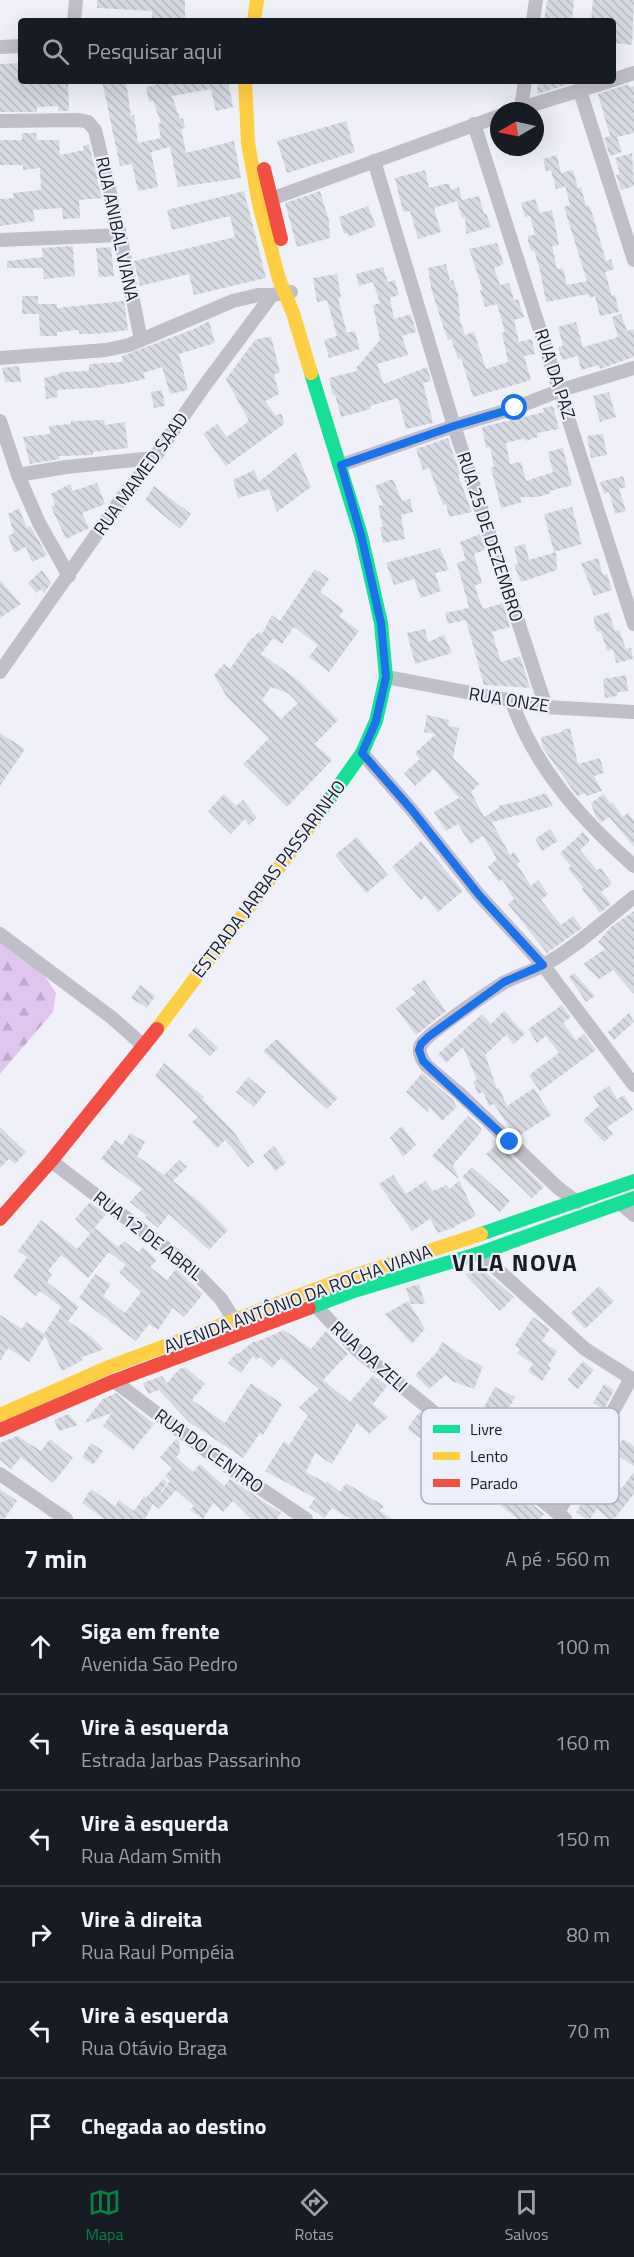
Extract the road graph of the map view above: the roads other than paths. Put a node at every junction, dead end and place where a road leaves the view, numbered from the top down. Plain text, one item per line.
1 (76, 0) edge
2 (257, 0) edge
3 (536, 0) edge
4 (74, 18) edge
5 (255, 18) edge
6 (533, 18) edge
7 (18, 46) edge
8 (0, 47) edge
9 (634, 73) edge
10 (616, 78) edge
11 (245, 84) edge
12 (258, 84) edge
13 (524, 84) edge
14 (600, 84) edge
15 (580, 91) junction
16 (518, 102) edge
17 (541, 102) edge
18 (490, 119) edge
19 (0, 121) edge
20 (474, 124) junction
21 (374, 160) junction
22 (271, 199) junction
23 (120, 235) junction
24 (0, 240) edge
25 (634, 260) edge
26 (283, 294) junction
27 (141, 340) junction
28 (0, 358) edge
29 (634, 368) edge
30 (561, 390) junction
31 (0, 422) edge
32 (454, 426) junction
33 (154, 458) junction
34 (341, 465) junction
35 (18, 475) junction
36 (69, 576) junction
37 (634, 624) edge
38 (0, 672) edge
39 (386, 677) junction
40 (512, 702) junction
41 (546, 706) junction
42 (634, 712) edge
43 (362, 753) junction
44 (634, 866) edge
45 (634, 897) edge
46 (0, 934) edge
47 (543, 965) junction
48 (144, 1046) junction
49 (634, 1085) edge
50 (51, 1161) junction
51 (634, 1181) edge
52 (634, 1198) edge
53 (577, 1202) junction
54 (620, 1203) junction
55 (634, 1215) edge
56 (0, 1219) edge
57 (477, 1254) junction
58 (315, 1305) junction
59 (234, 1320) junction
60 (632, 1379) edge
61 (114, 1381) junction
62 (428, 1408) edge
63 (617, 1408) edge
64 (0, 1415) edge
65 (0, 1430) edge
66 (0, 1474) edge
67 (546, 1504) edge
68 (561, 1516) edge
69 (66, 1519) edge
70 (306, 1519) edge

1 - 4 street
2 - 5 street
3 - 6 street
7 - 8 street
9 - 10 street
11 - 26 street, ESTRADA JARBAS PASSARINHO
12 - 22 street, ESTRADA JARBAS PASSARINHO
13 - 16 street
14 - 15 street
15 - 17 street
15 - 25 street
18 - 20 street
19 - 23 street, RUA ANIBAL VIANA
20 - 21 street
20 - 30 street, RUA DA PAZ
21 - 22 street
21 - 32 street, RUA 25 DE DEZEMBRO
22 - 26 street, ESTRADA JARBAS PASSARINHO
23 - 24 street
23 - 27 street, RUA ANIBAL VIANA
26 - 27 street
26 - 33 street, RUA MAMED SAAD
26 - 34 street, ESTRADA JARBAS PASSARINHO
27 - 28 street
29 - 30 street
30 - 32 street
30 - 37 street, RUA DA PAZ
31 - 35 street
32 - 34 street
32 - 41 street, RUA 25 DE DEZEMBRO
33 - 35 street
33 - 36 street, RUA MAMED SAAD
34 - 39 street, ESTRADA JARBAS PASSARINHO
35 - 36 street
36 - 38 street, RUA MAMED SAAD
39 - 40 street, RUA ONZE
39 - 43 street, ESTRADA JARBAS PASSARINHO
40 - 41 street, RUA ONZE
40 - 44 street
41 - 42 street, RUA ONZE
43 - 47 street
43 - 48 street, ESTRADA JARBAS PASSARINHO
45 - 47 street
46 - 48 street
47 - 49 street
47 - 53 street
48 - 50 street, ESTRADA JARBAS PASSARINHO
50 - 56 street, ESTRADA JARBAS PASSARINHO
50 - 59 street, RUA 12 DE ABRIL
51 - 53 street, AVENIDA ANTÔNIO DA ROCHA VIANA
52 - 54 street, AVENIDA ANTÔNIO DA ROCHA VIANA
53 - 59 street, AVENIDA ANTÔNIO DA ROCHA VIANA
54 - 55 street
54 - 57 street, AVENIDA ANTÔNIO DA ROCHA VIANA
57 - 58 street, AVENIDA ANTÔNIO DA ROCHA VIANA
57 - 60 street
58 - 61 street, AVENIDA ANTÔNIO DA ROCHA VIANA
58 - 62 street, RUA DA ZELI
59 - 64 street, AVENIDA ANTÔNIO DA ROCHA VIANA
60 - 63 street
61 - 65 street, AVENIDA ANTÔNIO DA ROCHA VIANA
61 - 70 street, RUA DO CENTRO
66 - 69 street
67 - 68 street, RUA DA ZELI

